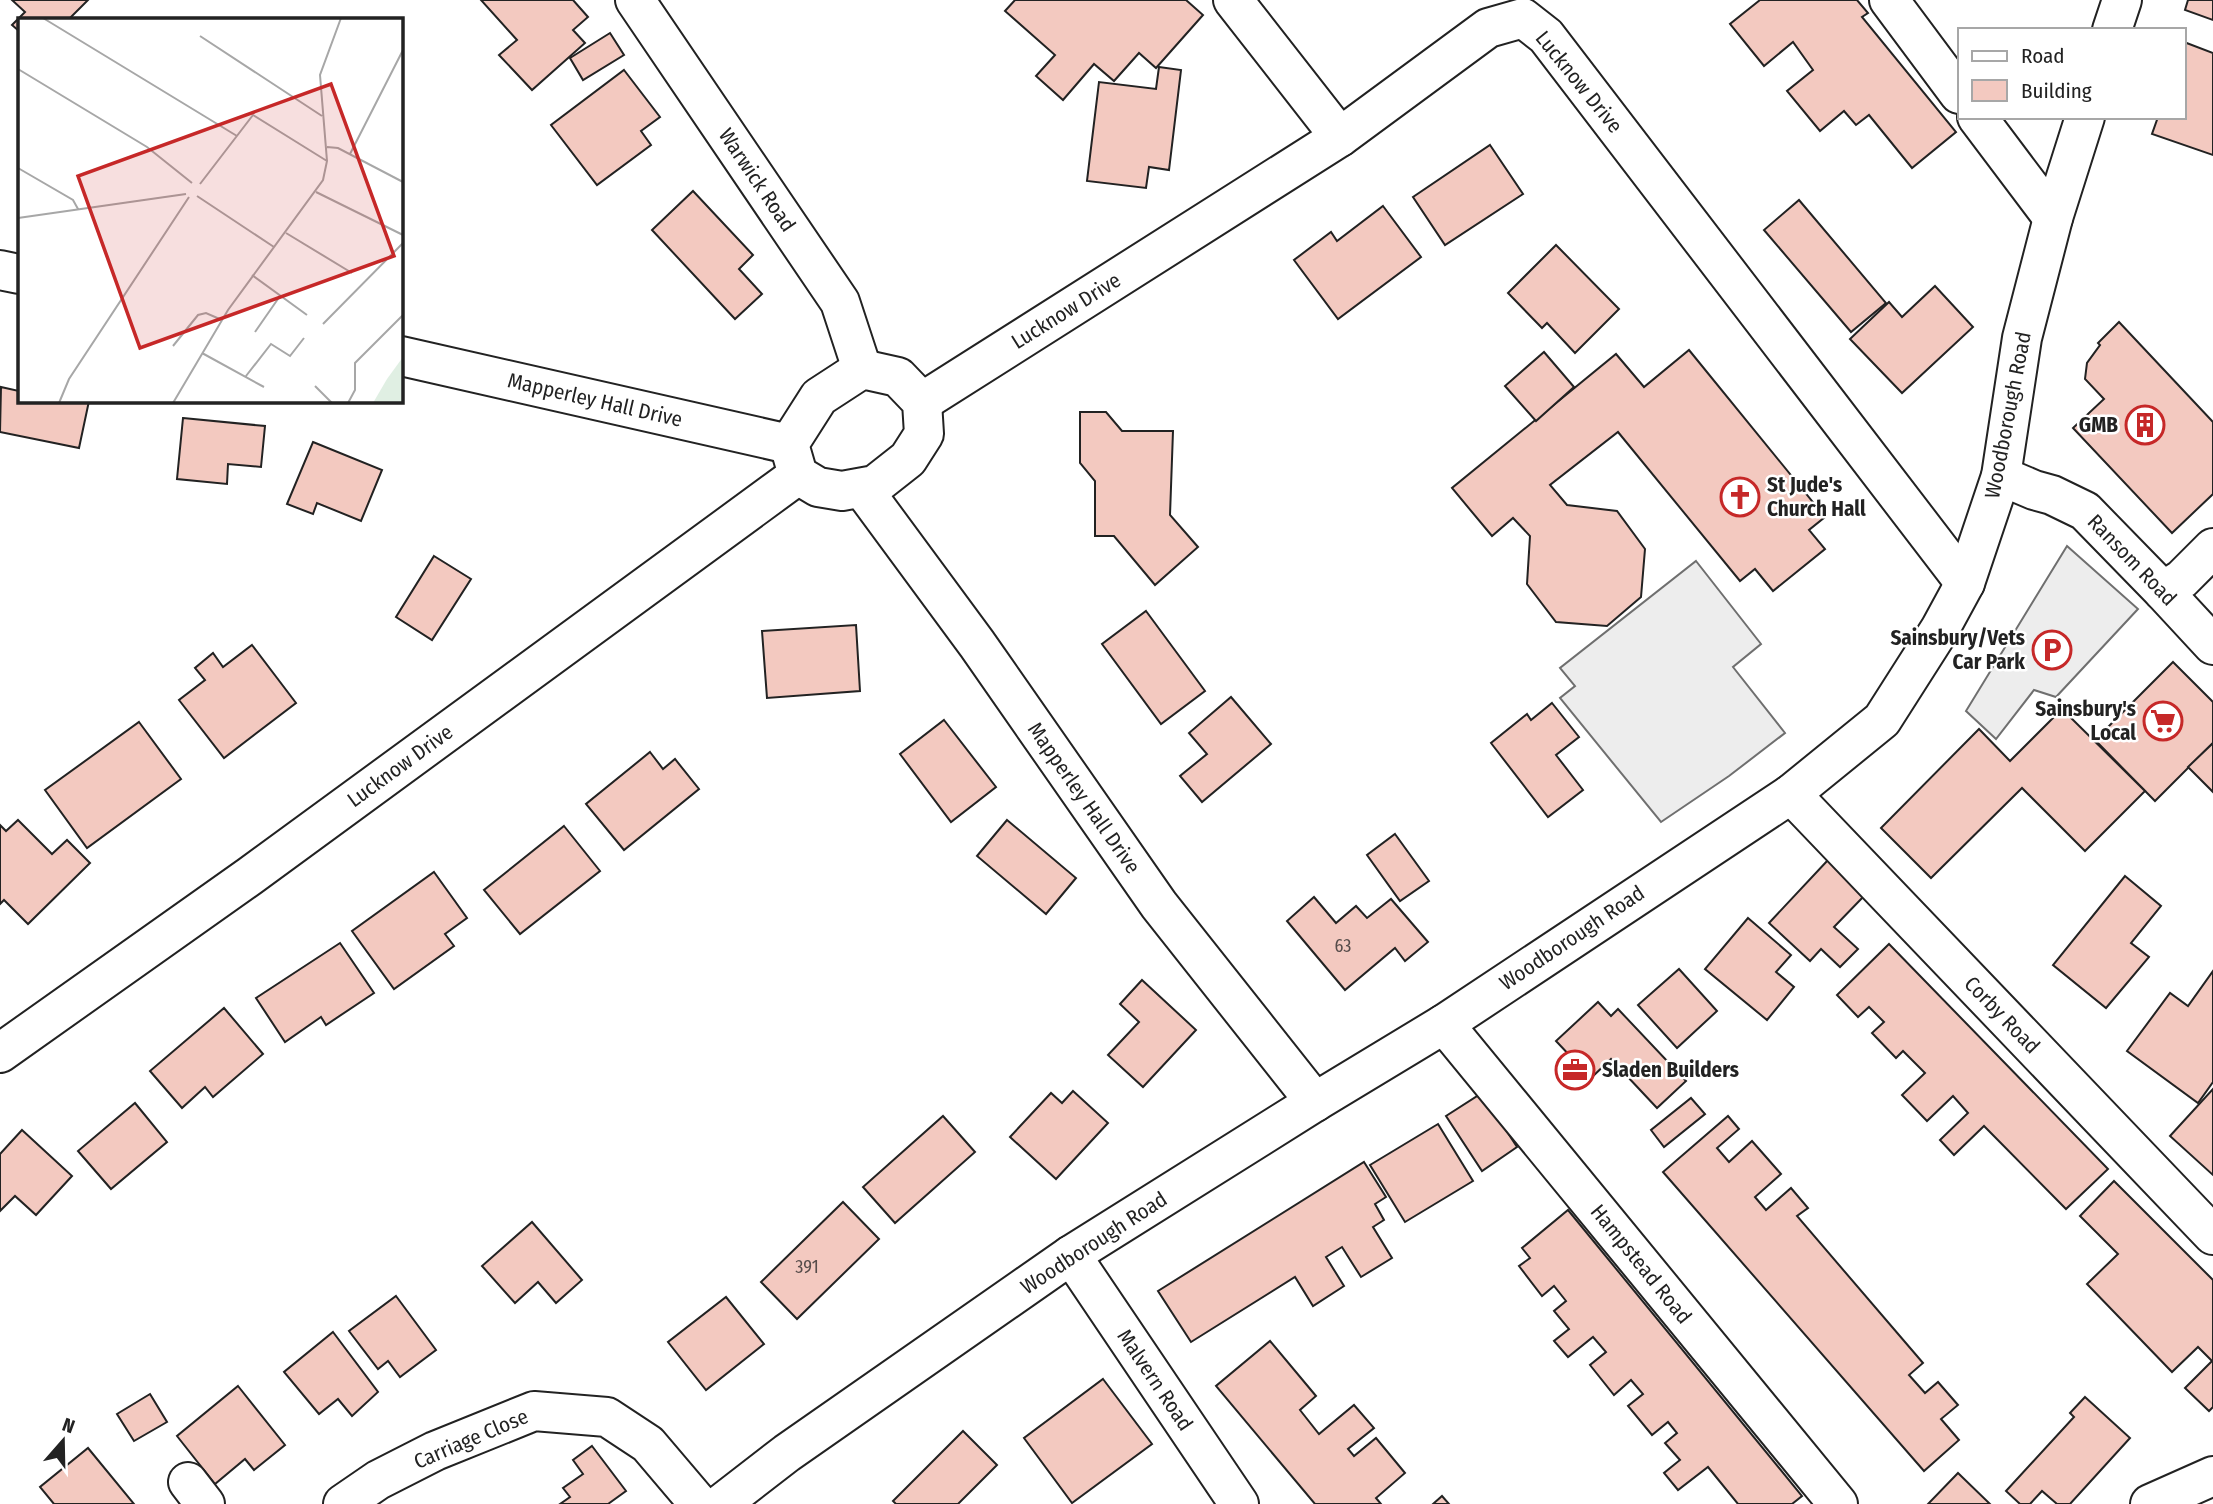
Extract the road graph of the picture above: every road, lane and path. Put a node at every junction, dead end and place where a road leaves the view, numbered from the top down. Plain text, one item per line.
1 (635, 0) edge
2 (1233, 0) edge
3 (1889, 0) edge
4 (2122, 0) edge
5 (2113, 28) edge
6 (1958, 93) edge
7 (1979, 119) edge
8 (2084, 119) edge
9 (1340, 137) junction
10 (2053, 218) junction
11 (0, 270) edge
12 (18, 274) edge
13 (402, 356) edge
14 (862, 369) junction
15 (922, 402) junction
16 (794, 459) junction
17 (2001, 476) junction
18 (862, 488) junction
19 (2213, 548) edge
20 (1965, 583) junction
21 (2163, 591) junction
22 (2213, 646) edge
23 (1791, 794) junction
24 (1444, 1024) junction
25 (0, 1053) edge
26 (1315, 1102) junction
27 (2213, 1235) edge
28 (1071, 1255) junction
29 (2213, 1476) edge
30 (1226, 1499) edge
31 (343, 1504) edge
32 (699, 1504) edge
33 (721, 1504) edge
34 (1838, 1504) edge
35 (2150, 1504) edge

1 - 14 street, Warwick Road
2 - 9 street
3 - 6 street
4 - 5 street
7 - 10 street
8 - 10 street, Woodborough Road
9 - 15 street, Lucknow Drive
9 - 20 street, Lucknow Drive
10 - 17 street, Woodborough Road
11 - 12 street
13 - 16 street, Mapperley Hall Drive
14 - 15 street
14 - 16 street, Lucknow Drive
15 - 18 street
16 - 18 street
16 - 25 street, Lucknow Drive
17 - 20 street, Woodborough Road
17 - 21 street, Ransom Road
18 - 26 street, Mapperley Hall Drive
19 - 21 street
20 - 23 street, Woodborough Road
21 - 22 street, Ransom Road
23 - 24 street, Woodborough Road
23 - 27 street, Corby Road
24 - 26 street, Woodborough Road
24 - 34 street, Hampstead Road
26 - 28 street, Woodborough Road
28 - 30 street, Malvern Road
28 - 33 street, Woodborough Road
29 - 35 street
31 - 32 street, Carriage Close

